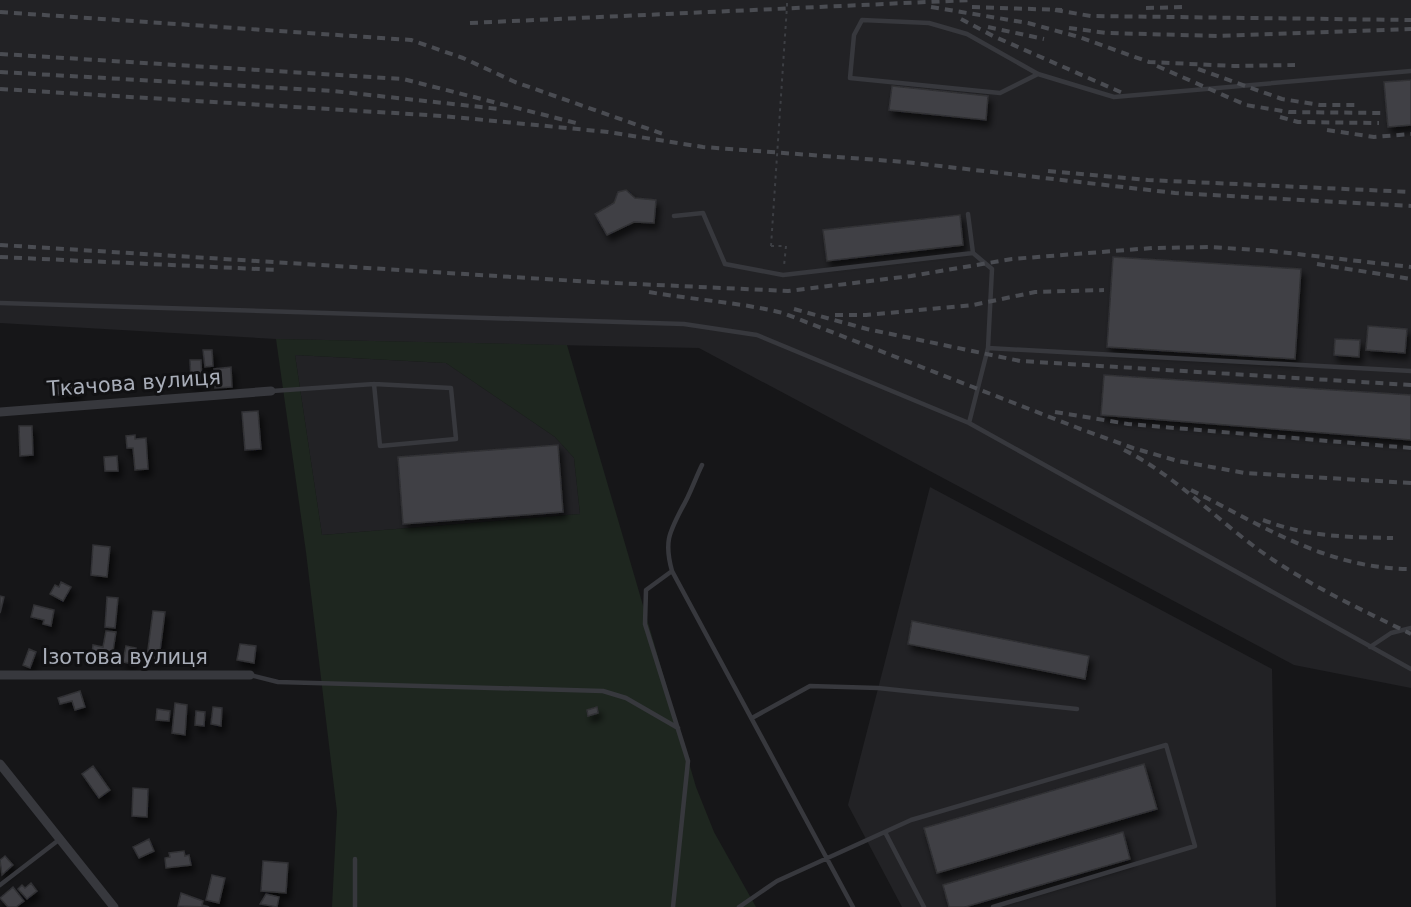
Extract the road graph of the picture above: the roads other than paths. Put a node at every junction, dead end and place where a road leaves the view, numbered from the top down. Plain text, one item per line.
1 (1411, 71) edge
2 (1038, 74) junction
3 (968, 214) dead end
4 (674, 216) dead end
5 (973, 253) junction
6 (0, 303) edge
7 (988, 348) junction
8 (1411, 370) edge
9 (374, 384) junction
10 (271, 391) joint
11 (0, 412) edge
12 (969, 423) junction
13 (702, 465) dead end
14 (672, 571) junction
15 (1411, 628) edge
16 (1370, 647) junction
17 (1411, 669) edge
18 (0, 675) edge
19 (250, 675) joint
20 (1077, 709) dead end
21 (752, 718) junction
22 (678, 728) junction
23 (0, 764) edge
24 (886, 834) junction
25 (61, 838) junction
26 (355, 859) dead end
27 (828, 859) junction
28 (0, 885) edge
29 (114, 907) edge
30 (354, 907) edge
31 (673, 907) edge
32 (739, 907) edge
33 (853, 907) edge
34 (924, 907) edge
35 (993, 907) edge

1 - 2 lane
2 - 2 lane
3 - 5 lane
4 - 5 lane
5 - 7 lane
6 - 12 lane
7 - 8 lane
7 - 12 lane
9 - 9 lane
9 - 10 lane
10 - 11 street, Ткачова вулиця
12 - 16 lane
13 - 14 lane
14 - 21 lane
14 - 22 lane
15 - 16 lane
16 - 17 lane
18 - 19 street, Ізотова вулиця
19 - 22 lane
20 - 21 lane
21 - 27 lane
22 - 31 lane
23 - 25 street
24 - 27 lane
24 - 34 lane
24 - 35 lane
25 - 28 lane
25 - 29 street
26 - 30 lane
27 - 32 lane
27 - 33 lane

